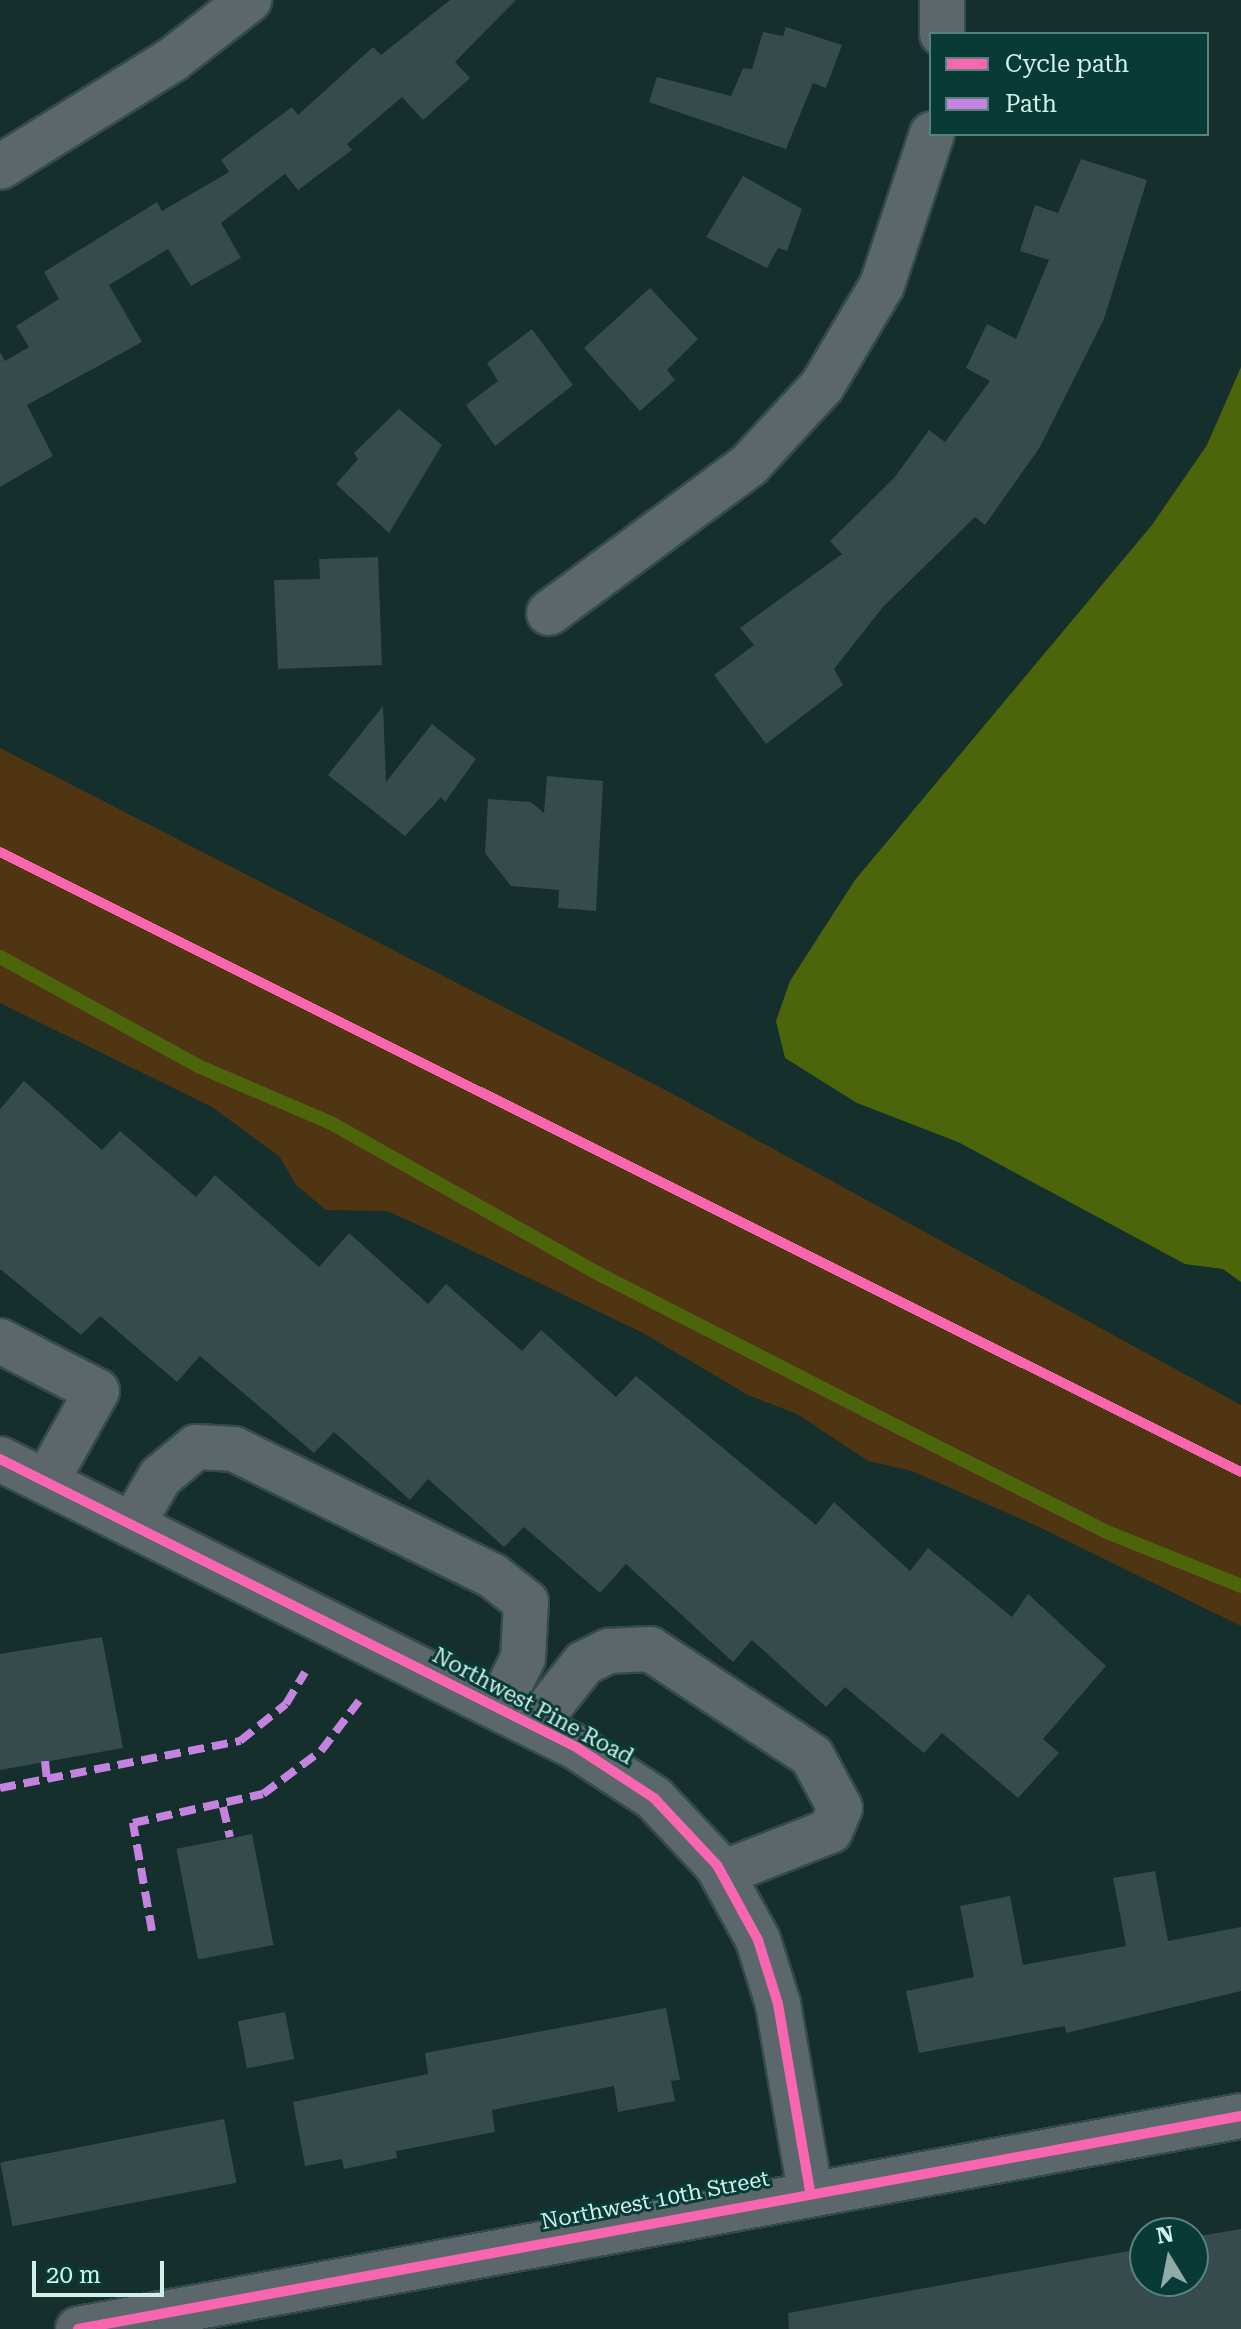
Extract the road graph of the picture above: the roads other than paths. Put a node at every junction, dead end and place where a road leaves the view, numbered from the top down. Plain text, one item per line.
1 (249, 0) edge
2 (942, 0) edge
3 (942, 32) edge
4 (931, 136) edge
5 (0, 167) edge
6 (549, 613) dead end
7 (0, 1341) edge
8 (0, 1459) edge
9 (46, 1482) junction
10 (132, 1525) junction
11 (517, 1716) junction
12 (722, 1873) junction
13 (1241, 2116) edge
14 (810, 2191) junction
15 (78, 2329) edge

1 - 5 street
2 - 3 street
4 - 6 street
7 - 9 street
8 - 9 street, Northwest Pine Road
9 - 10 street, Northwest Pine Road
10 - 11 street, Northwest Pine Road
10 - 11 street
11 - 12 street, Northwest Pine Road
11 - 12 street
12 - 14 street, Northwest Pine Road
13 - 14 street, Northwest 10th Street
14 - 15 street, Northwest 10th Street

